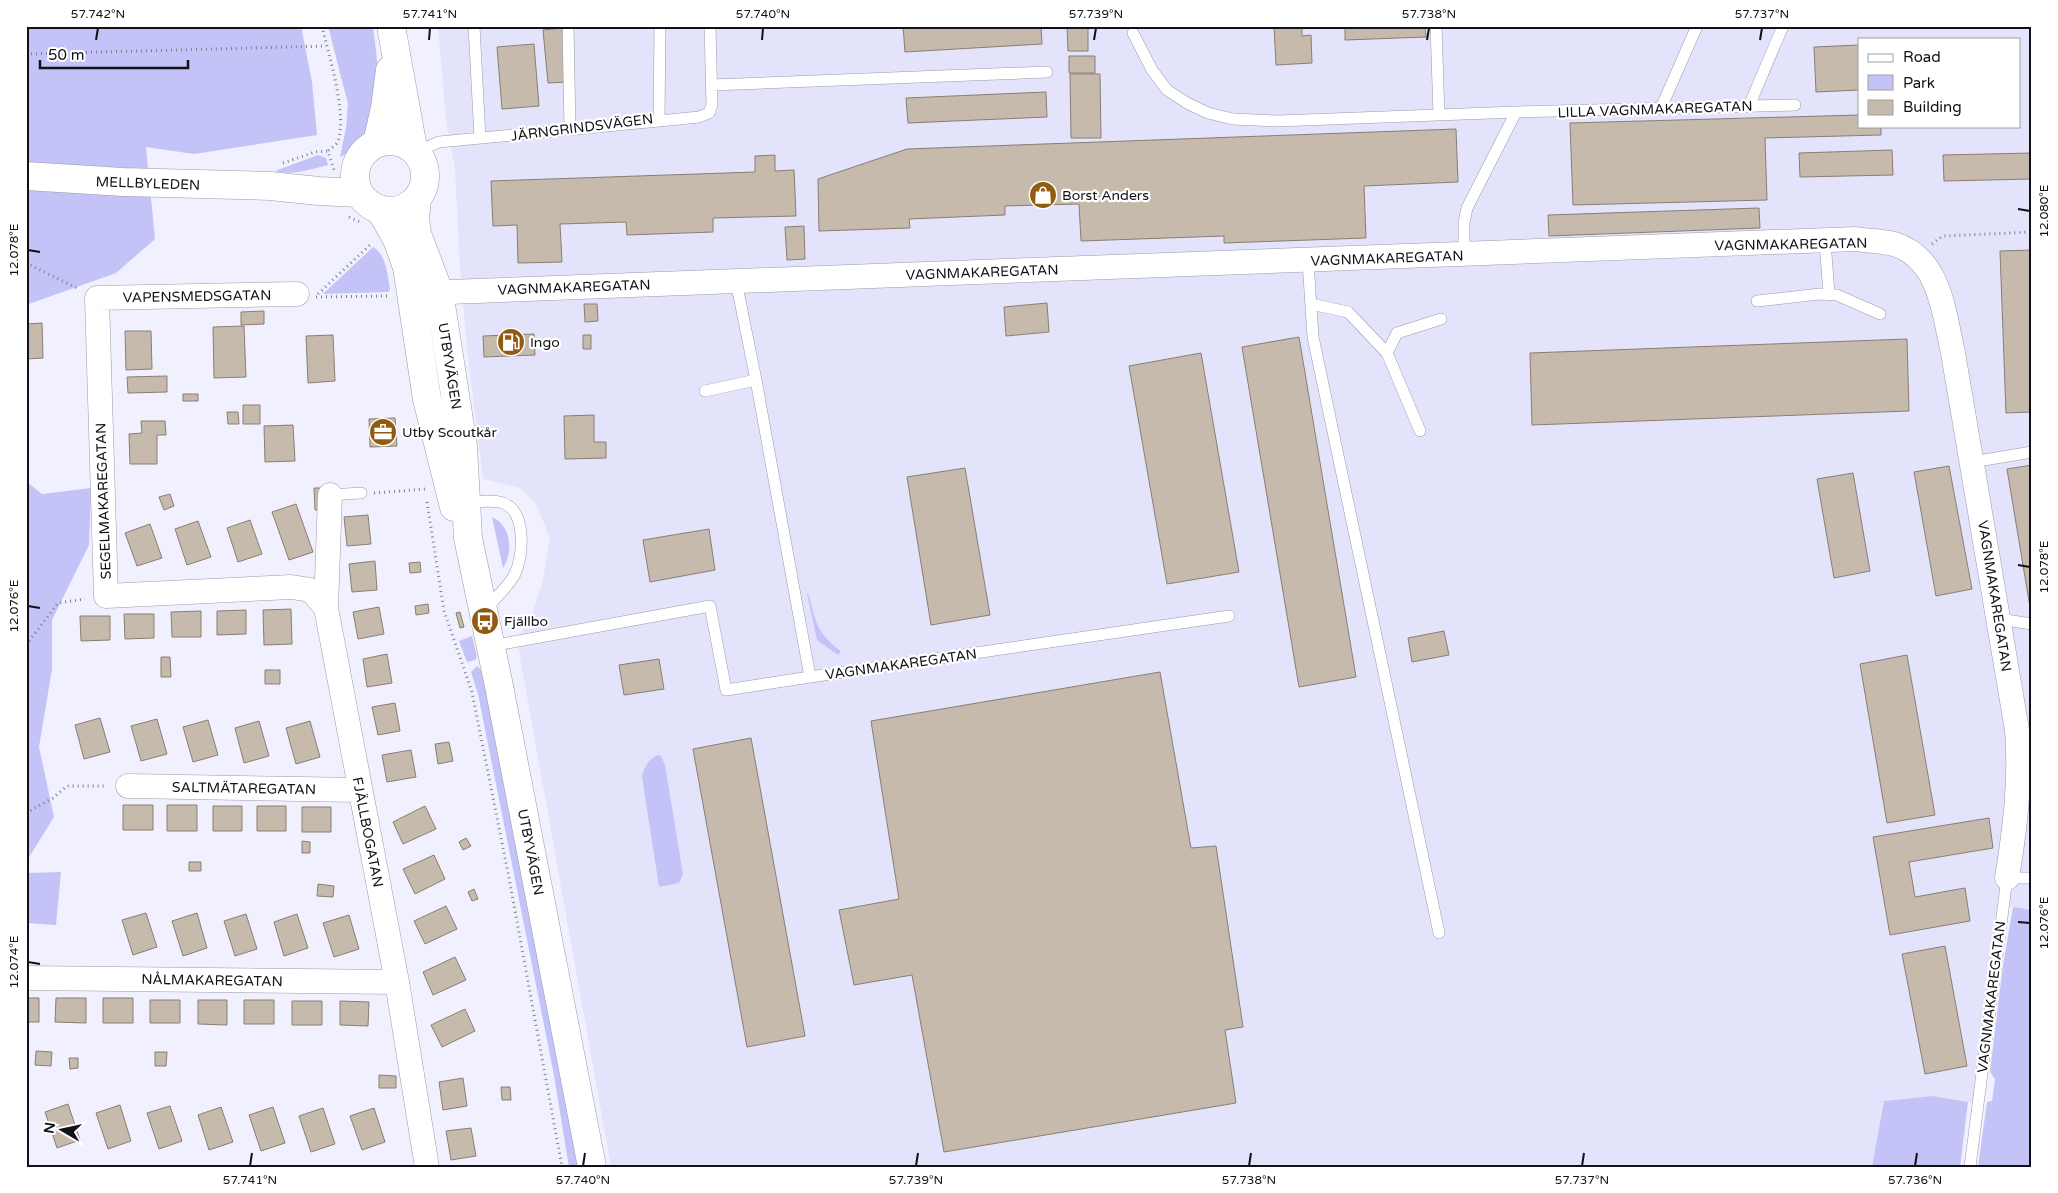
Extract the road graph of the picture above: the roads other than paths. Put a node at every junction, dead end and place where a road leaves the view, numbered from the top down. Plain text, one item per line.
1 (474, 26) edge
2 (568, 26) edge
3 (660, 26) edge
4 (710, 26) edge
5 (1436, 26) edge
6 (1697, 26) edge
7 (1783, 26) edge
8 (391, 32) edge
9 (1133, 33) dead end
10 (1047, 72) dead end
11 (712, 86) junction
12 (1795, 105) dead end
13 (1749, 106) junction
14 (1661, 108) junction
15 (1516, 112) junction
16 (1438, 115) junction
17 (659, 121) junction
18 (570, 129) junction
19 (480, 138) junction
20 (376, 143) junction
21 (414, 150) junction
22 (26, 176) edge
23 (355, 194) junction
24 (417, 198) junction
25 (1825, 241) junction
26 (1464, 255) junction
27 (1308, 261) junction
28 (736, 281) junction
29 (438, 292) junction
30 (297, 294) dead end
31 (1829, 294) junction
32 (404, 295) junction
33 (97, 298) joint
34 (1757, 301) dead end
35 (1311, 304) junction
36 (1880, 314) dead end
37 (1442, 319) dead end
38 (1387, 354) junction
39 (756, 380) junction
40 (704, 391) dead end
41 (1420, 431) dead end
42 (2032, 452) edge
43 (1972, 462) junction
44 (361, 493) dead end
45 (330, 495) joint
46 (460, 504) junction
47 (326, 608) junction
48 (484, 611) junction
49 (1229, 616) dead end
50 (1999, 619) junction
51 (2032, 624) edge
52 (491, 646) junction
53 (810, 678) junction
54 (2026, 765) edge
55 (128, 786) road end
56 (360, 790) junction
57 (2007, 878) junction
58 (2032, 878) edge
59 (1439, 933) dead end
60 (26, 978) edge
61 (397, 982) junction
62 (427, 1167) edge
63 (592, 1167) edge
64 (1970, 1167) edge

1 - 19 lane
2 - 18 lane
3 - 17 lane, JÄRNGRINDSVÄGEN
4 - 11 lane
5 - 16 lane
6 - 14 lane
7 - 13 lane
8 - 20 street, UTBYVÄGEN
8 - 21 street, UTBYVÄGEN
9 - 16 lane, LILLA VAGNMAKAREGATAN
10 - 11 lane
11 - 17 lane
12 - 13 lane, LILLA VAGNMAKAREGATAN
13 - 14 lane, LILLA VAGNMAKAREGATAN
14 - 15 lane, LILLA VAGNMAKAREGATAN
15 - 16 lane, LILLA VAGNMAKAREGATAN
15 - 26 lane
17 - 18 lane, JÄRNGRINDSVÄGEN
18 - 19 lane, JÄRNGRINDSVÄGEN
19 - 21 lane, JÄRNGRINDSVÄGEN
20 - 21 street
20 - 23 street
21 - 24 street, UTBYVÄGEN
22 - 23 street, MELLBYLEDEN
23 - 24 street
23 - 32 street, UTBYVÄGEN
24 - 29 street, UTBYVÄGEN
25 - 26 street, VAGNMAKAREGATAN
25 - 31 lane
25 - 43 street, VAGNMAKAREGATAN
26 - 27 street, VAGNMAKAREGATAN
27 - 28 street, VAGNMAKAREGATAN
27 - 35 lane
28 - 29 street, VAGNMAKAREGATAN
28 - 39 lane, VAGNMAKAREGATAN
29 - 32 street, VAGNMAKAREGATAN
29 - 46 street, UTBYVÄGEN
30 - 33 street, VAPENSMEDSGATAN
31 - 34 lane
31 - 36 lane
32 - 46 street, UTBYVÄGEN
33 - 47 street, SEGELMAKAREGATAN
35 - 38 lane
35 - 59 lane
37 - 38 lane
38 - 41 lane
39 - 40 lane
39 - 53 lane, VAGNMAKAREGATAN
42 - 43 lane
43 - 50 street, VAGNMAKAREGATAN
44 - 45 lane
45 - 47 street, FJÄLLBOGATAN
46 - 48 street, UTBYVÄGEN
46 - 48 lane
47 - 56 street, FJÄLLBOGATAN
48 - 52 street, UTBYVÄGEN
49 - 53 lane, VAGNMAKAREGATAN
50 - 51 lane
50 - 54 street, VAGNMAKAREGATAN
52 - 53 lane, VAGNMAKAREGATAN
52 - 63 street, UTBYVÄGEN
54 - 57 street, VAGNMAKAREGATAN
55 - 56 street, SALTMÄTAREGATAN
56 - 61 street, FJÄLLBOGATAN
57 - 58 lane
57 - 64 lane, VAGNMAKAREGATAN
60 - 61 street, NÅLMAKAREGATAN
61 - 62 street, FJÄLLBOGATAN

